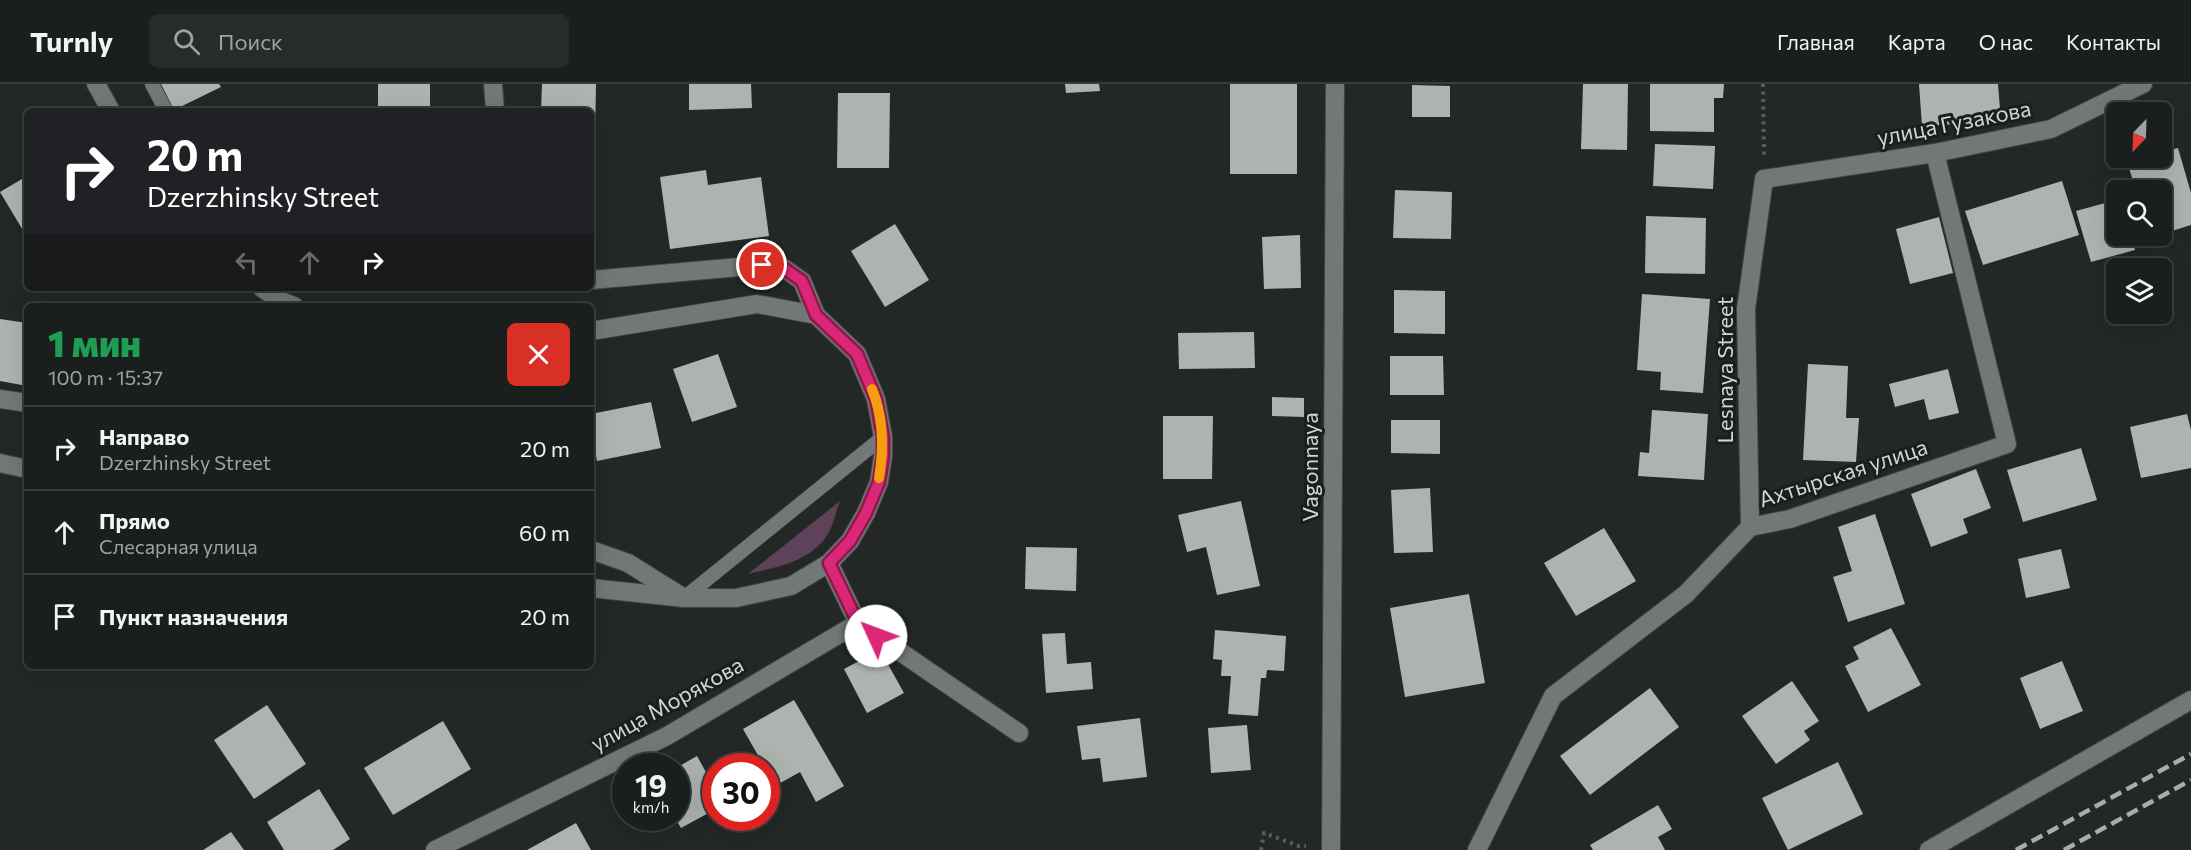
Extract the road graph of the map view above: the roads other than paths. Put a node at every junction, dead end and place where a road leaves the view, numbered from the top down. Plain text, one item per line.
1 (96, 84) edge
2 (152, 84) edge
3 (493, 84) edge
4 (1335, 84) edge
5 (2144, 84) edge
6 (109, 108) edge
7 (164, 108) edge
8 (495, 108) edge
9 (1935, 153) junction
10 (1764, 179) joint
11 (594, 280) edge
12 (266, 291) edge
13 (286, 303) edge
14 (816, 315) junction
15 (594, 331) edge
16 (0, 399) edge
17 (24, 403) edge
18 (883, 437) junction
19 (0, 463) edge
20 (24, 468) edge
21 (1750, 527) junction
22 (594, 551) edge
23 (829, 563) junction
24 (594, 588) edge
25 (684, 598) junction
26 (858, 623) junction
27 (2191, 700) edge
28 (1019, 733) dead end
29 (435, 850) edge
30 (1331, 850) edge
31 (1477, 850) edge
32 (1929, 850) edge

1 - 6 street
2 - 7 lane
3 - 8 street
4 - 30 street, Vagonnaya
5 - 9 street, улица Гузакова
9 - 10 street, улица Гузакова
9 - 21 street, Ахтырская улица
10 - 21 street, Lesnaya Street
11 - 14 street
12 - 13 street
14 - 15 street
14 - 18 street
16 - 17 street
18 - 23 street
18 - 25 lane
19 - 20 street
21 - 31 street, Ахтырская улица
22 - 25 street
23 - 25 street
23 - 26 street
24 - 25 street
26 - 28 street
26 - 29 street, улица Морякова
27 - 32 street

